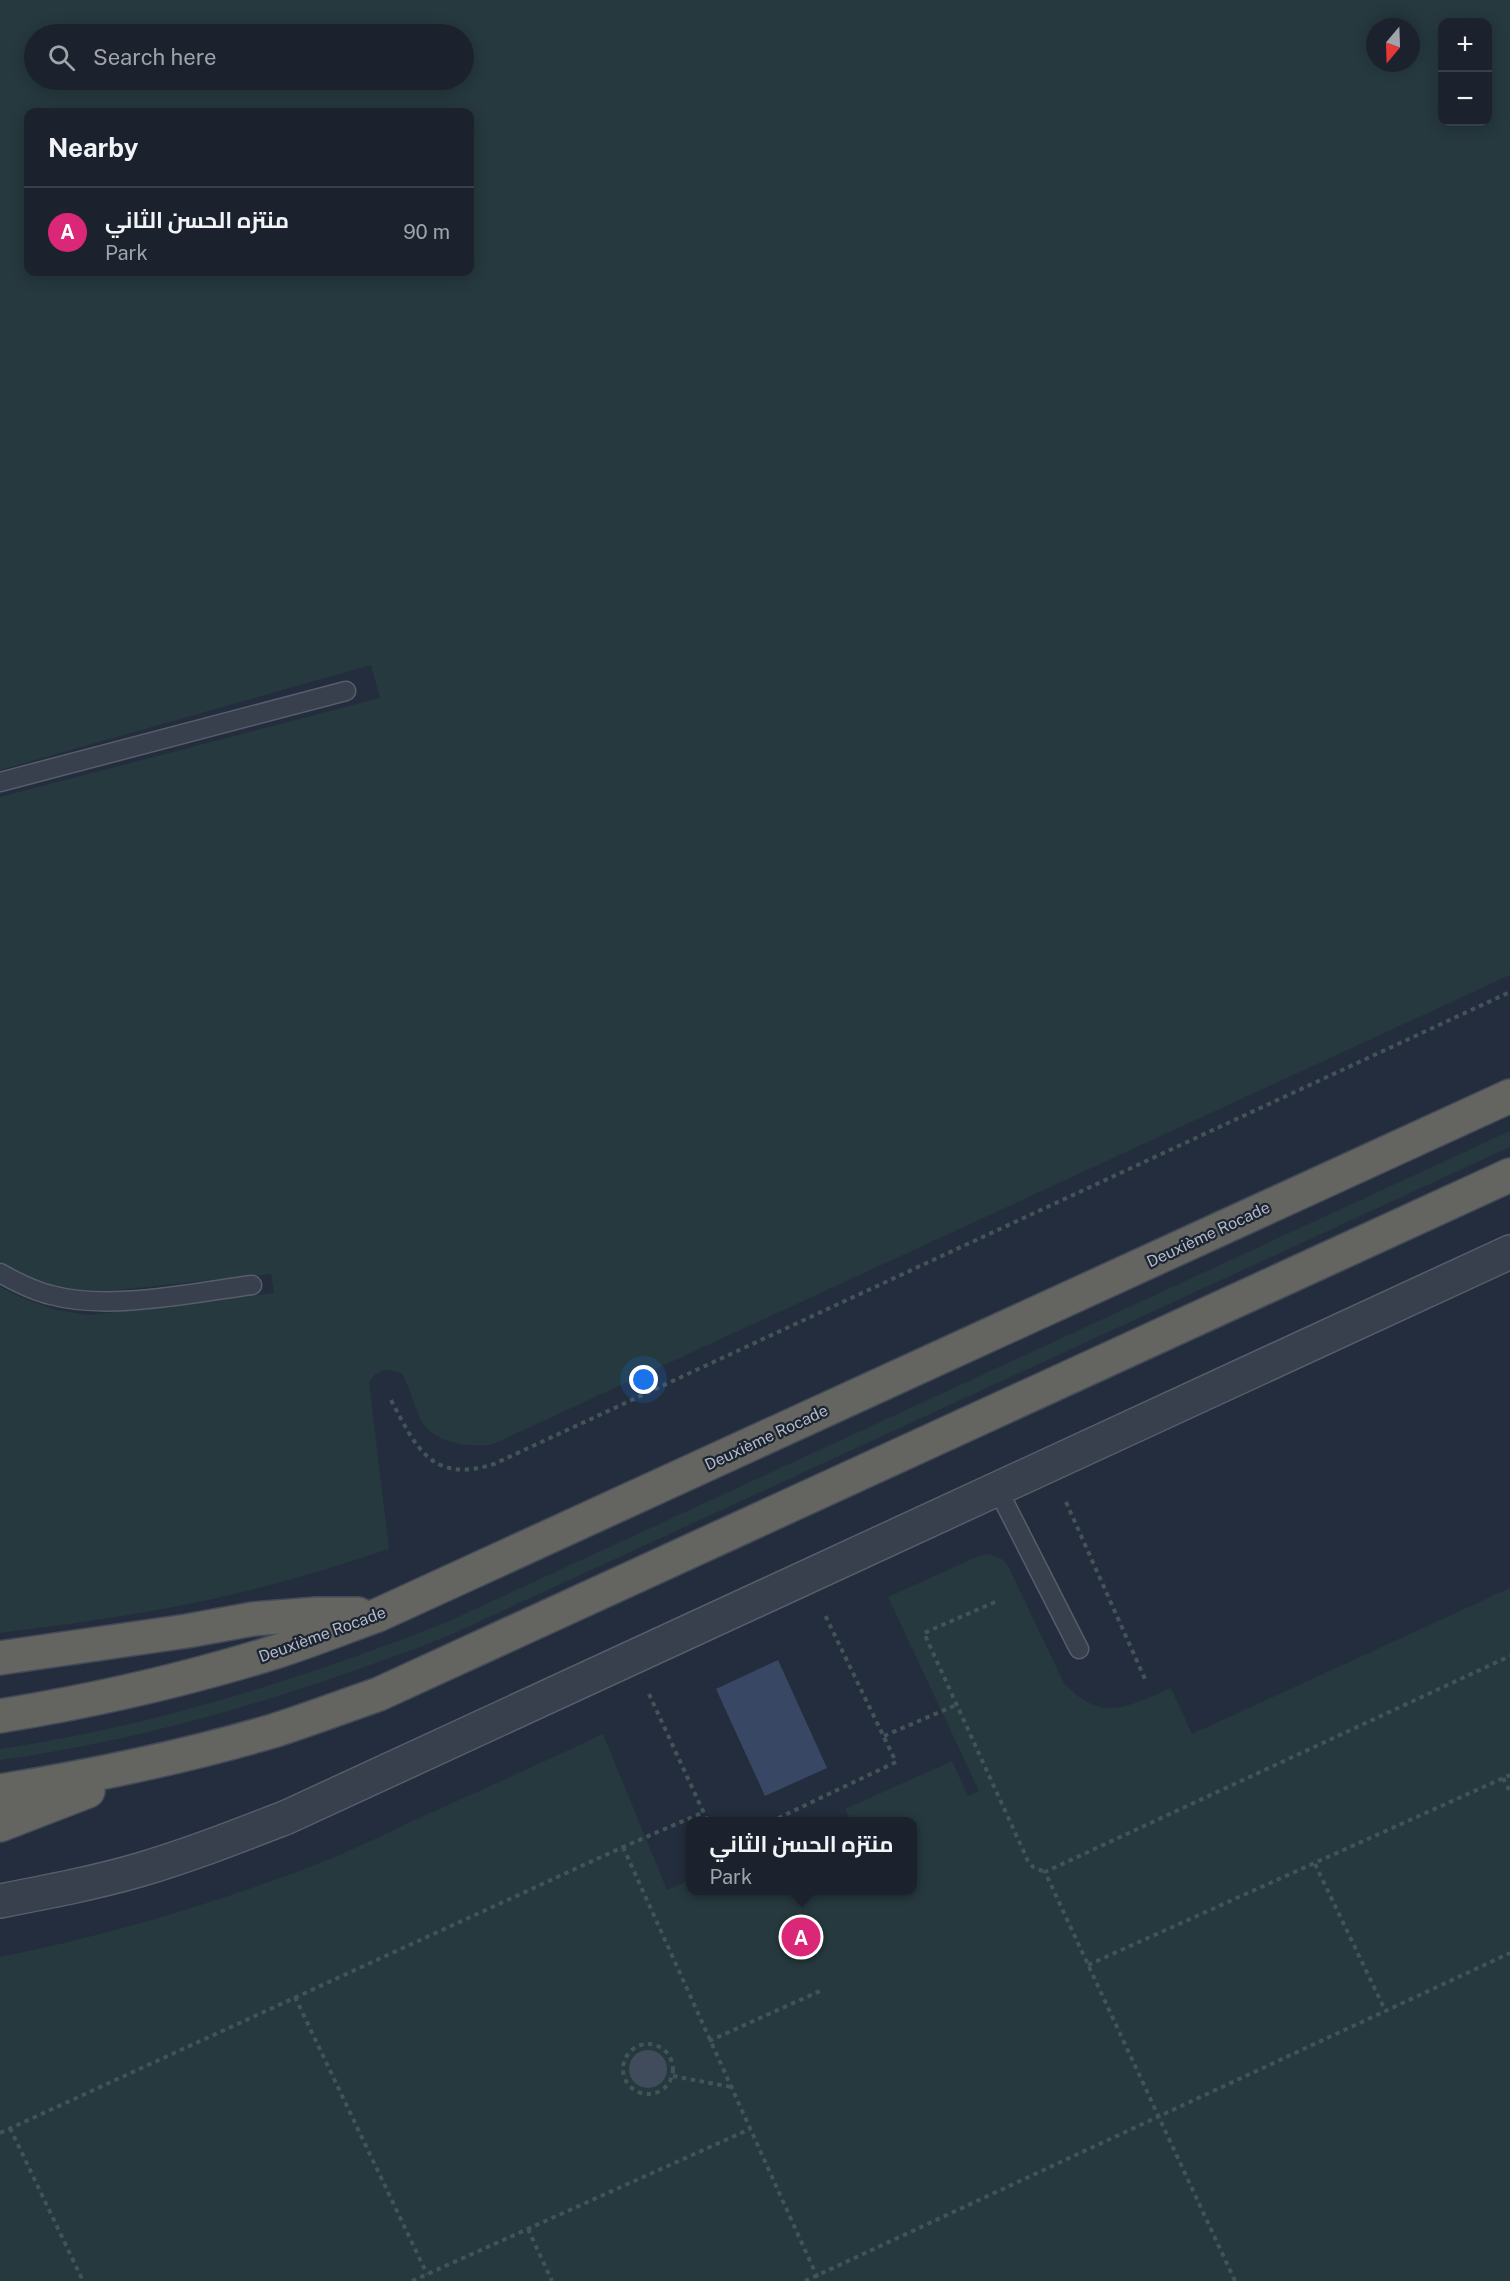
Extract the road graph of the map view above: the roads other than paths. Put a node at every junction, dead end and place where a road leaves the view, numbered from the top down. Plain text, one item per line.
1 (346, 691) dead end
2 (0, 782) edge
3 (1510, 1096) edge
4 (1510, 1175) edge
5 (1510, 1252) edge
6 (0, 1273) edge
7 (252, 1285) dead end
8 (997, 1488) junction
9 (378, 1615) junction
10 (1078, 1649) dead end
11 (0, 1658) edge
12 (0, 1716) edge
13 (171, 1758) junction
14 (0, 1791) edge
15 (0, 1825) edge
16 (0, 1901) edge

1 - 2 lane
3 - 9 highway, Deuxième Rocade
4 - 13 highway
5 - 8 street
6 - 7 lane
8 - 10 lane
8 - 16 street
9 - 11 highway
9 - 12 highway, Deuxième Rocade
13 - 14 highway
13 - 15 highway

